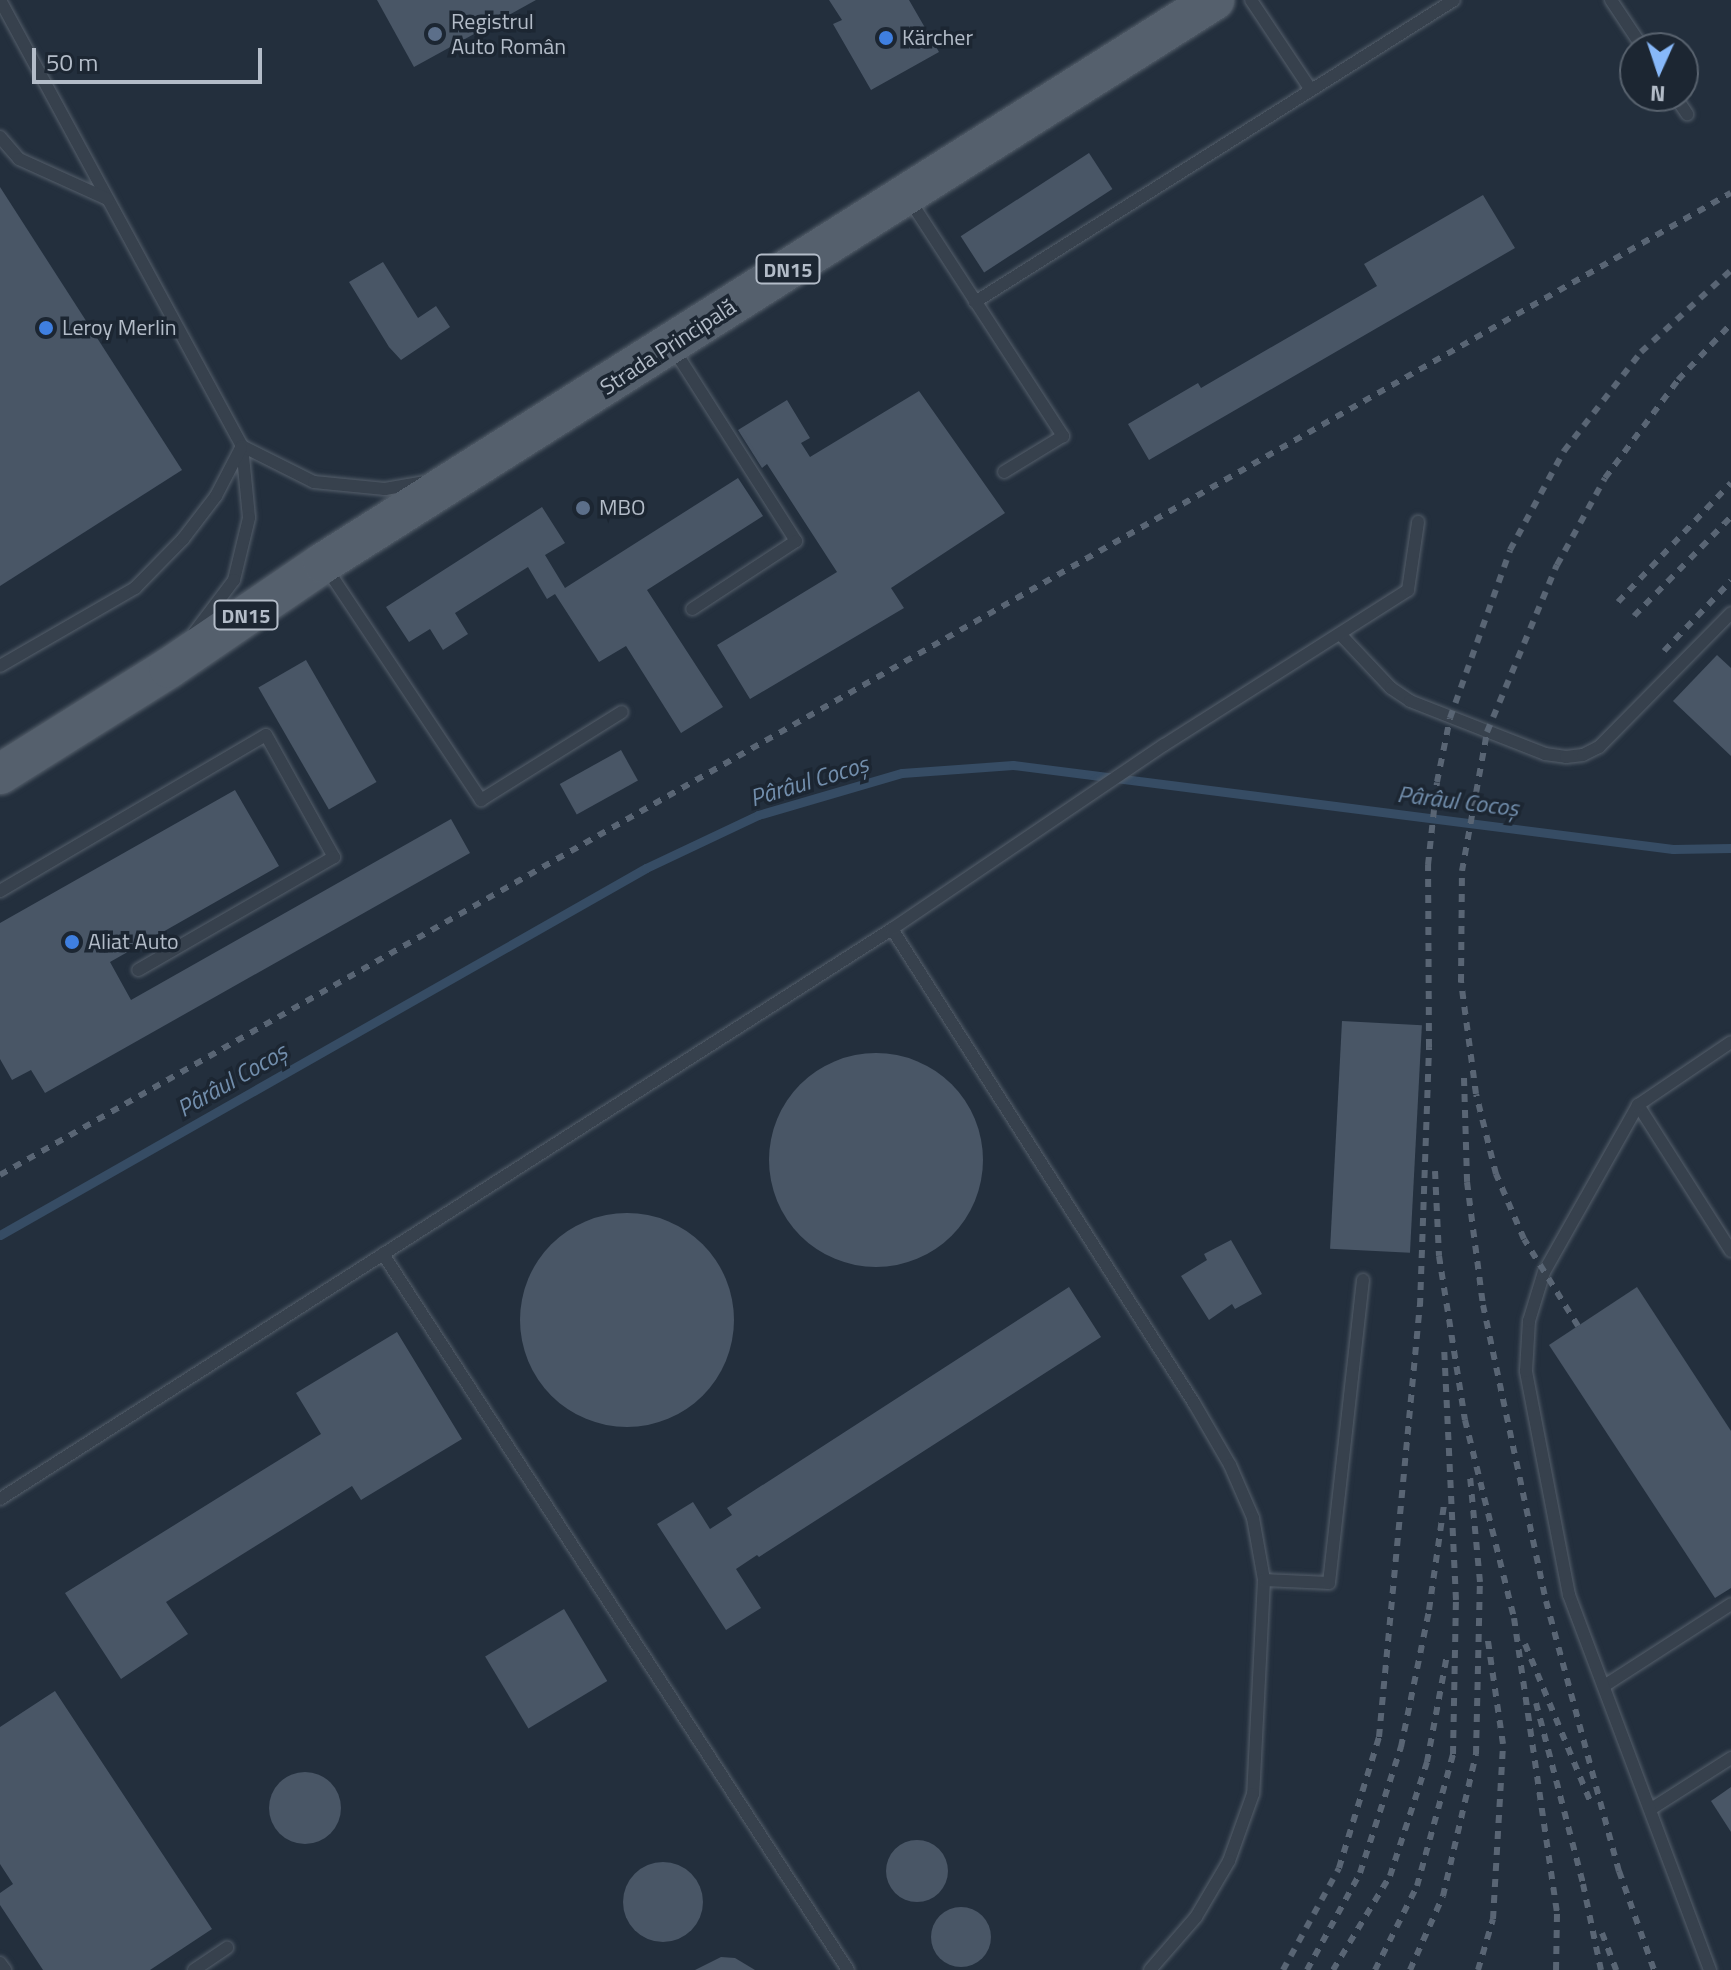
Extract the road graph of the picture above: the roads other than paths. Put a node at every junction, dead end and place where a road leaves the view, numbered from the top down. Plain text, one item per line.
1 (0, 0) edge
2 (1214, 0) edge
3 (1251, 0) edge
4 (1454, 0) edge
5 (1611, 0) edge
6 (1632, 32) edge
7 (1311, 90) junction
8 (0, 137) edge
9 (907, 196) junction
10 (107, 199) junction
11 (975, 302) junction
12 (671, 346) junction
13 (242, 446) junction
14 (1004, 472) dead end
15 (466, 475) junction
16 (1418, 522) dead end
17 (323, 563) junction
18 (692, 609) dead end
19 (1731, 613) edge
20 (1340, 634) junction
21 (0, 666) edge
22 (169, 668) junction
23 (622, 712) dead end
24 (11, 764) edge
25 (0, 891) edge
26 (892, 929) junction
27 (138, 970) dead end
28 (1731, 1042) edge
29 (1638, 1105) junction
30 (1731, 1251) edge
31 (383, 1254) junction
32 (1363, 1280) dead end
33 (0, 1499) edge
34 (1264, 1580) junction
35 (1731, 1604) edge
36 (1604, 1686) junction
37 (1731, 1758) edge
38 (1651, 1809) junction
39 (227, 1948) dead end
40 (0, 1963) edge
41 (5, 1970) edge
42 (194, 1970) edge
43 (848, 1970) edge
44 (1150, 1970) edge
45 (1710, 1970) edge

1 - 10 lane
2 - 9 main road, Strada Principală / DN15
3 - 7 lane
4 - 7 lane
5 - 6 lane
7 - 11 lane
8 - 10 lane
9 - 11 lane
9 - 12 main road, Strada Principală / DN15
10 - 13 lane
11 - 14 lane
12 - 15 main road, Strada Principală / DN15
12 - 18 lane
13 - 15 lane
13 - 21 lane
13 - 22 lane
15 - 17 main road, Strada Principală / DN15
16 - 20 lane
17 - 22 main road, DN15
17 - 23 lane
19 - 20 lane
20 - 26 lane
22 - 24 main road, DN15
25 - 27 lane
26 - 31 lane
26 - 34 lane
28 - 29 lane
29 - 30 lane
29 - 36 lane
31 - 33 lane
31 - 43 lane
32 - 34 lane
34 - 44 lane
35 - 36 lane
36 - 38 lane
37 - 38 lane
38 - 45 lane
39 - 42 lane
40 - 41 lane

